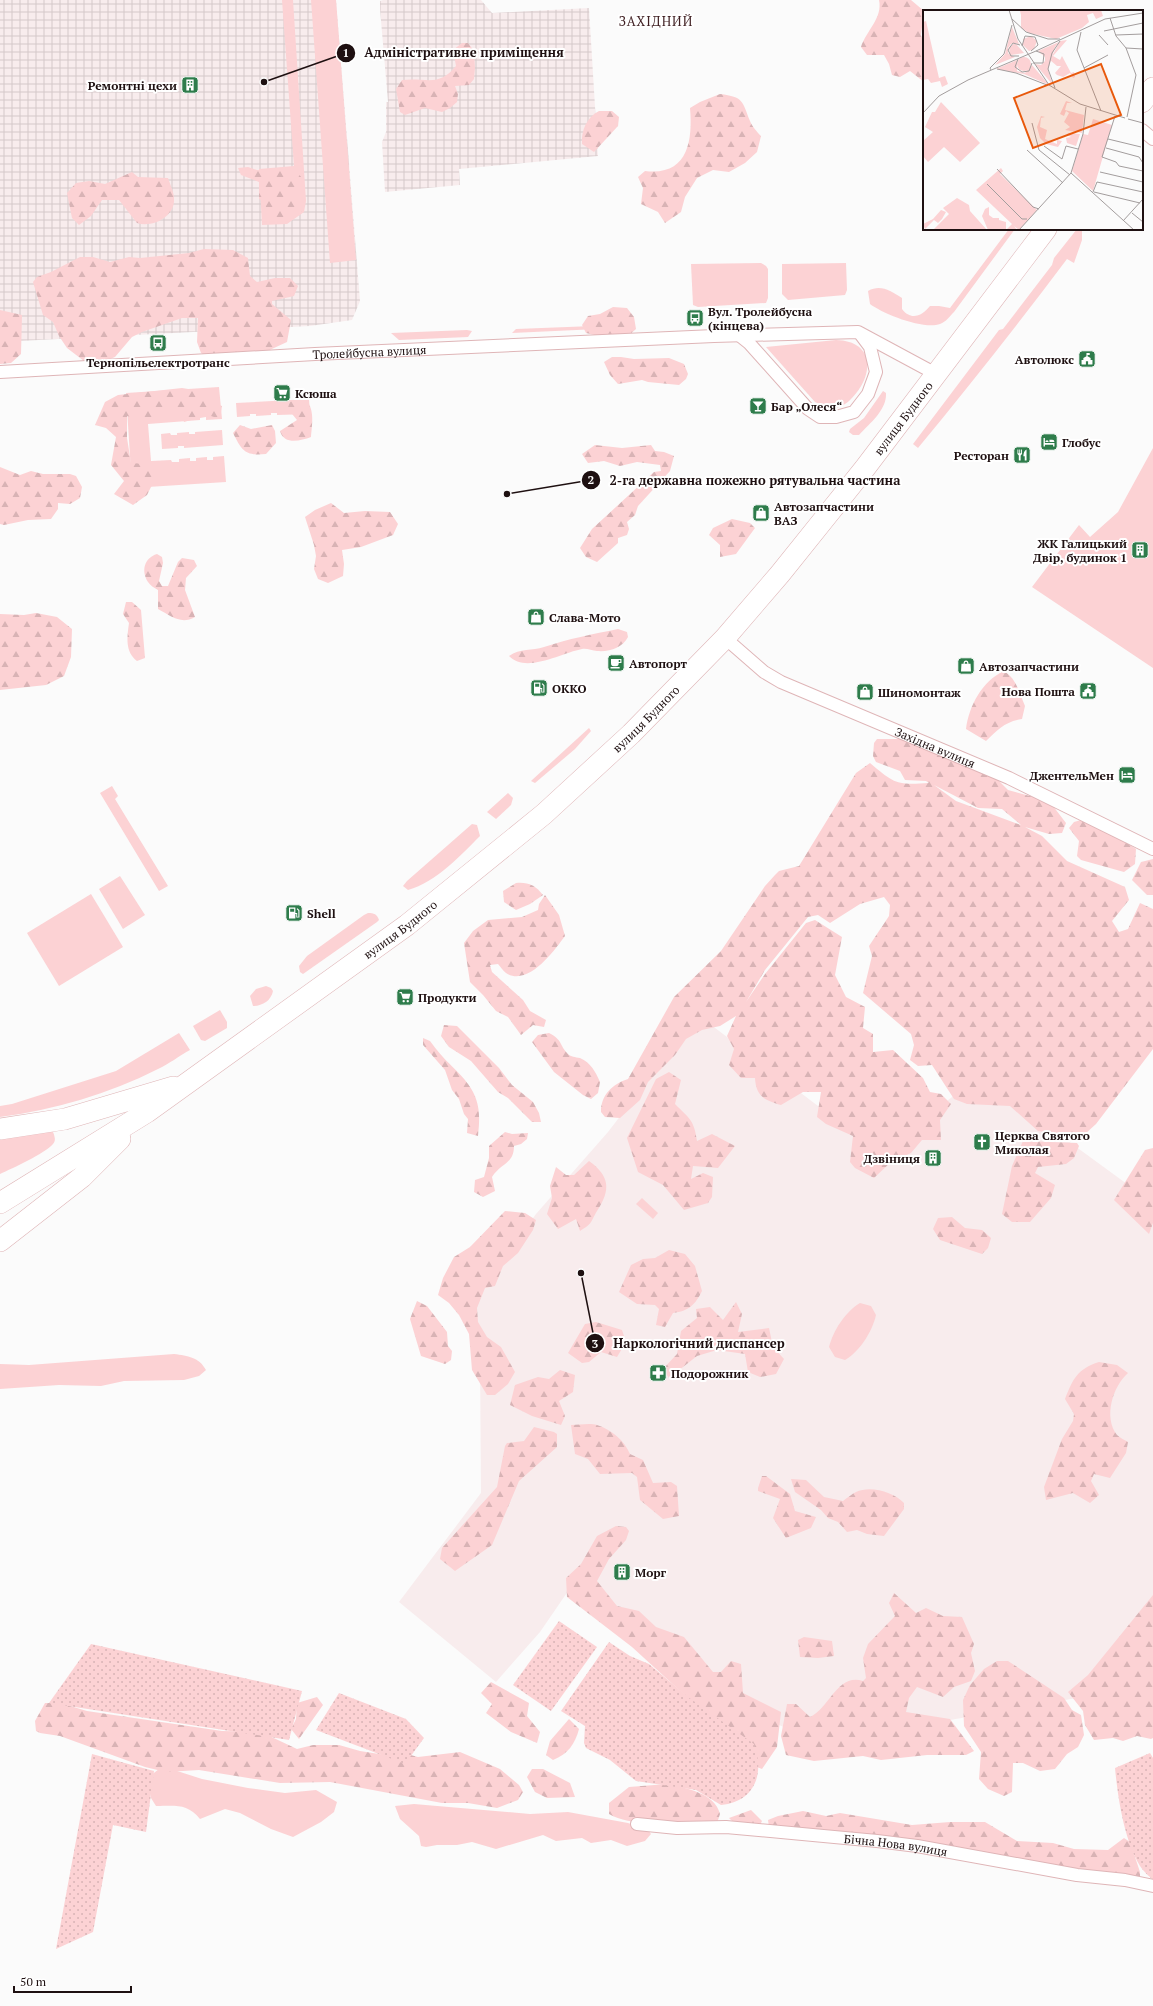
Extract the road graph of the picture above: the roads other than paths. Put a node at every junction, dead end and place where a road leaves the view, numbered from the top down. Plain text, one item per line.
1 (1153, 88) edge
2 (1143, 101) edge
3 (1143, 131) edge
4 (1153, 139) edge
5 (1045, 230) edge
6 (858, 332) junction
7 (739, 336) junction
8 (0, 372) edge
9 (936, 374) junction
10 (725, 638) junction
11 (1153, 849) edge
12 (188, 1082) junction
13 (147, 1112) junction
14 (0, 1129) edge
15 (0, 1203) edge
16 (0, 1241) edge
17 (637, 1824) dead end
18 (1153, 1886) edge

1 - 2 highway
3 - 4 street
5 - 9 highway, вулиця Будного
6 - 7 street, Тролейбусна вулиця
6 - 7 street
6 - 9 street
7 - 8 street, Тролейбусна вулиця
9 - 10 highway, вулиця Будного
10 - 11 street, Західна вулиця
10 - 12 highway, вулиця Будного
12 - 13 highway, вулиця Будного
12 - 14 highway
13 - 15 highway
13 - 16 highway
17 - 18 street, Бічна Нова вулиця

